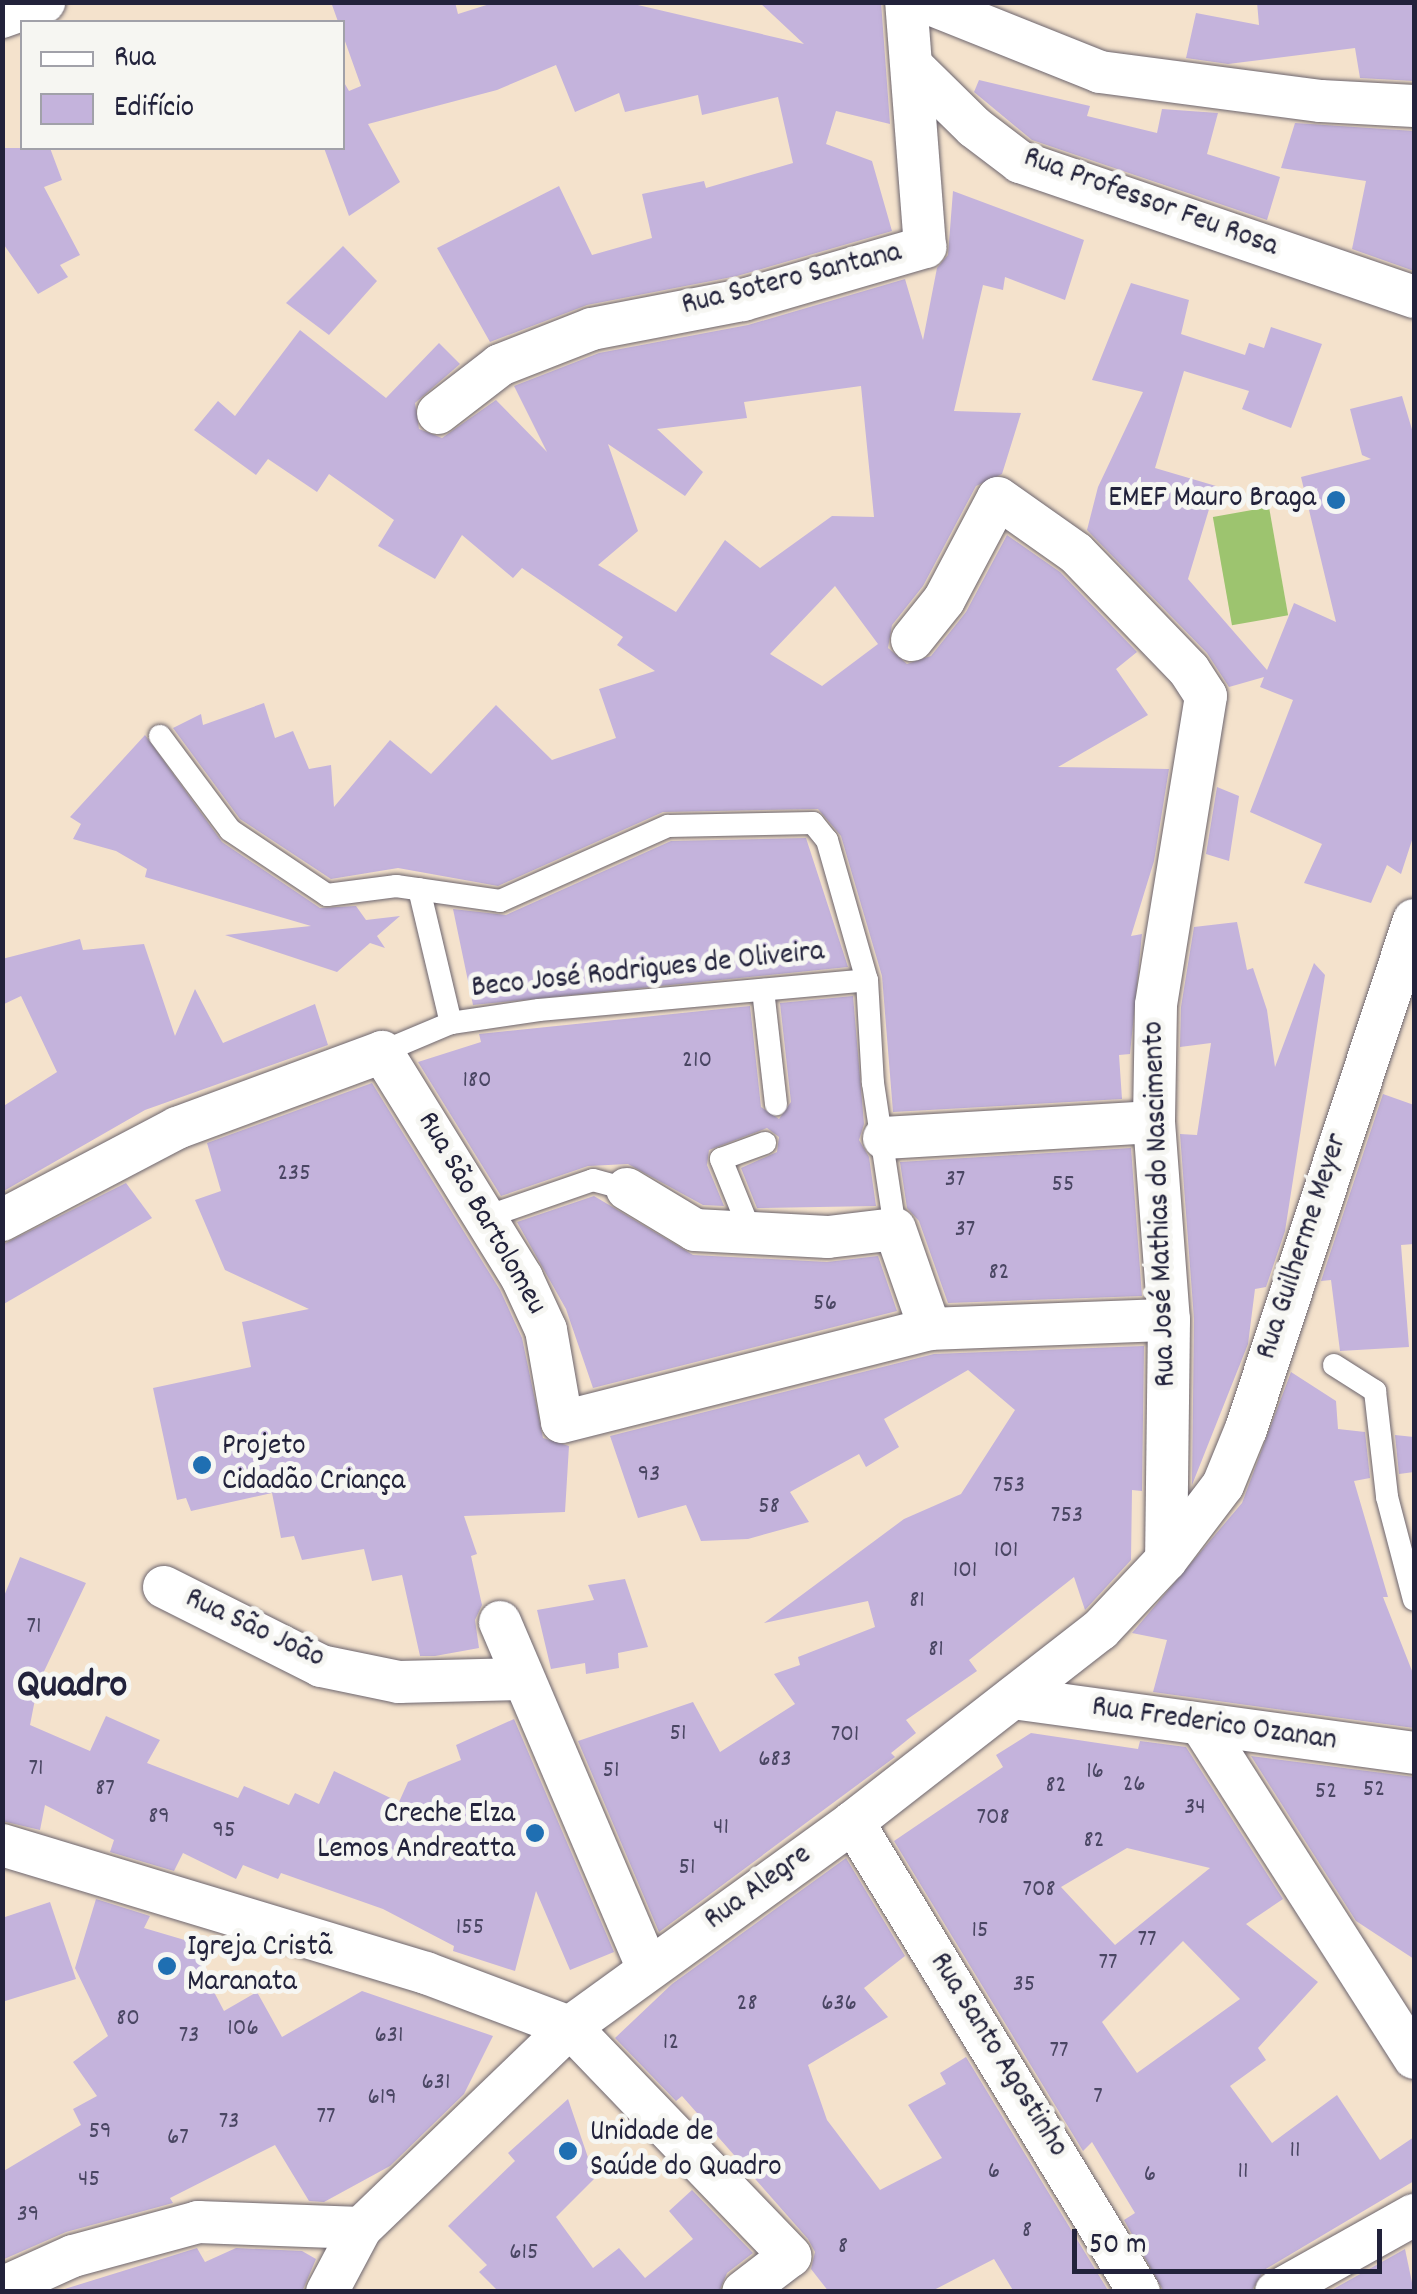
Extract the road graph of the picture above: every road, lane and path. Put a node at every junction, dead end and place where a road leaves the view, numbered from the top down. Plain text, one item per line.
1 (44, 2) edge
2 (906, 2) edge
3 (942, 9) edge
4 (2, 17) edge
5 (912, 66) junction
6 (1414, 106) edge
7 (1414, 297) edge
8 (438, 412) dead end
9 (912, 640) dead end
10 (160, 736) dead end
11 (419, 889) junction
12 (1414, 920) edge
13 (867, 980) junction
14 (763, 990) junction
15 (451, 1024) junction
16 (382, 1052) junction
17 (776, 1104) dead end
18 (1154, 1122) junction
19 (884, 1138) junction
20 (765, 1142) dead end
21 (627, 1188) joint
22 (486, 1217) junction
23 (2, 1220) edge
24 (895, 1229) junction
25 (752, 1233) junction
26 (1169, 1320) junction
27 (930, 1329) junction
28 (1334, 1365) dead end
29 (1166, 1560) junction
30 (164, 1587) dead end
31 (1414, 1600) edge
32 (500, 1622) dead end
33 (522, 1679) junction
34 (1013, 1698) junction
35 (1202, 1726) junction
36 (1414, 1753) edge
37 (853, 1822) junction
38 (2, 1845) edge
39 (648, 1969) junction
40 (570, 2027) junction
41 (1414, 2058) edge
42 (1414, 2218) edge
43 (360, 2228) junction
44 (2, 2288) edge
45 (327, 2292) edge
46 (743, 2292) edge
47 (1139, 2292) edge
48 (1276, 2292) edge

1 - 4 street
2 - 5 street, Rua Sotero Santana
3 - 6 street
5 - 7 street, Rua Professor Feu Rosa
5 - 8 street, Rua Sotero Santana
9 - 18 street, Rua José Mathias do Nascimento
10 - 11 lane
11 - 13 lane
11 - 15 lane
12 - 29 street, Rua Guilherme Meyer
13 - 14 lane, Beco José Rodrigues de Oliveira
13 - 19 lane
14 - 15 lane, Beco José Rodrigues de Oliveira
14 - 17 lane
15 - 16 lane, Beco José Rodrigues de Oliveira
16 - 22 street, Rua São Bartolomeu
16 - 23 street
18 - 19 street
18 - 26 street, Rua José Mathias do Nascimento
19 - 24 lane
20 - 25 lane
21 - 22 lane
21 - 25 street
22 - 27 street, Rua São Bartolomeu
24 - 25 street
24 - 27 street
26 - 27 street, Rua São Bartolomeu
26 - 29 street, Rua José Mathias do Nascimento
28 - 31 lane
29 - 34 street
30 - 33 street, Rua São João
32 - 33 street
33 - 39 street
34 - 35 street, Rua Frederico Ozanan
34 - 37 street, Rua Alegre
35 - 36 street, Rua Frederico Ozanan
35 - 41 street
37 - 39 street, Rua Alegre
37 - 47 street, Rua Santo Agostinho
38 - 40 street
39 - 40 street, Rua Alegre
40 - 43 street
40 - 46 street
42 - 48 street
43 - 44 street
43 - 45 street

